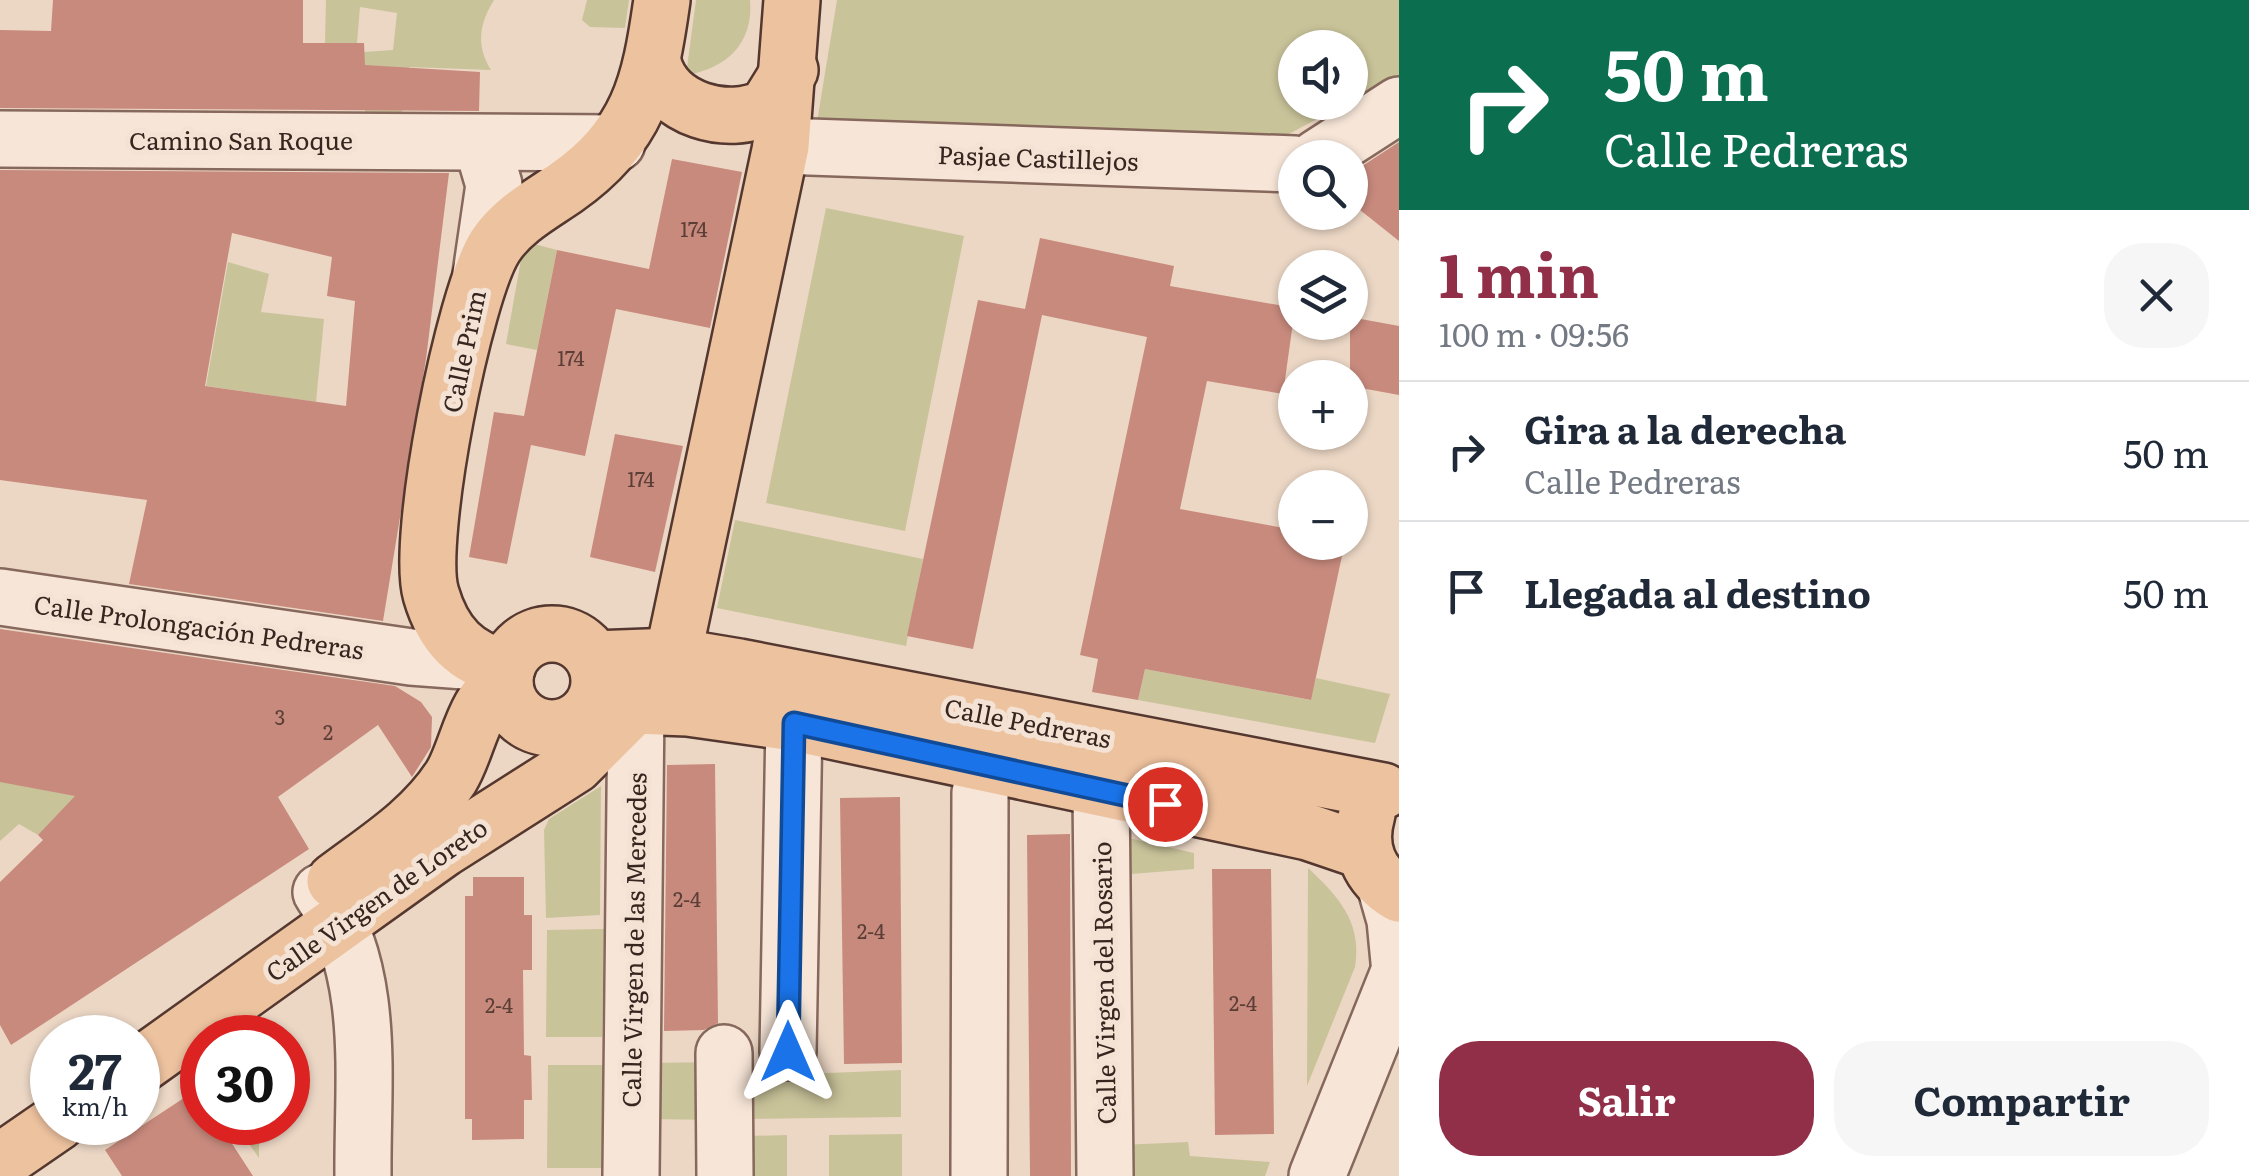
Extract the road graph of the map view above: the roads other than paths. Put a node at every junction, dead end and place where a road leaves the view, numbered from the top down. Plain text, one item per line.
1 (662, 0) edge
2 (792, 0) edge
3 (653, 63) junction
4 (790, 70) junction
5 (1399, 104) edge
6 (0, 139) edge
7 (1341, 140) edge
8 (617, 143) junction
9 (482, 144) junction
10 (781, 146) junction
11 (1278, 156) edge
12 (481, 274) junction
13 (0, 597) edge
14 (462, 649) junction
15 (673, 656) junction
16 (598, 708) junction
17 (794, 723) junction
18 (987, 765) junction
19 (1391, 786) edge
20 (1101, 790) junction
21 (1382, 877) edge
22 (331, 907) junction
23 (1399, 962) edge
24 (1399, 972) edge
25 (159, 1015) edge
26 (160, 1049) edge
27 (724, 1052) dead end
28 (788, 1052) dead end
29 (30, 1097) edge
30 (0, 1117) edge
31 (30, 1141) edge
32 (0, 1162) edge
33 (364, 1176) edge
34 (631, 1176) edge
35 (725, 1176) edge
36 (978, 1176) edge
37 (1106, 1176) edge
38 (1317, 1176) edge

1 - 3 main road, Calle Prim
2 - 4 main road
3 - 4 main road
3 - 8 main road, Calle Prim
4 - 10 main road
5 - 7 street
6 - 9 street, Camino San Roque
8 - 9 street, Camino San Roque
8 - 12 main road, Calle Prim
9 - 12 street
10 - 11 street, Pasjae Castillejos
10 - 15 main road
12 - 14 main road, Calle Prim
13 - 14 street, Calle Prolongación Pedreras
14 - 16 main road
14 - 16 main road
14 - 22 main road, Calle Virgen de Loreto
15 - 16 main road
15 - 19 main road, Calle Pedreras
16 - 17 main road, Calle Pedreras
16 - 22 main road, Calle Virgen de Loreto
16 - 34 street, Calle Virgen de las Mercedes
17 - 18 main road, Calle Pedreras
17 - 28 street
18 - 20 main road, Calle Pedreras
18 - 36 street
19 - 21 main road
20 - 21 main road, Calle Pedreras
20 - 37 street, Calle Virgen del Rosario
21 - 23 street
22 - 25 main road, Calle Virgen de Loreto
22 - 26 main road, Calle Virgen de Loreto
22 - 33 street
24 - 38 street
27 - 35 street
29 - 30 main road
31 - 32 main road

